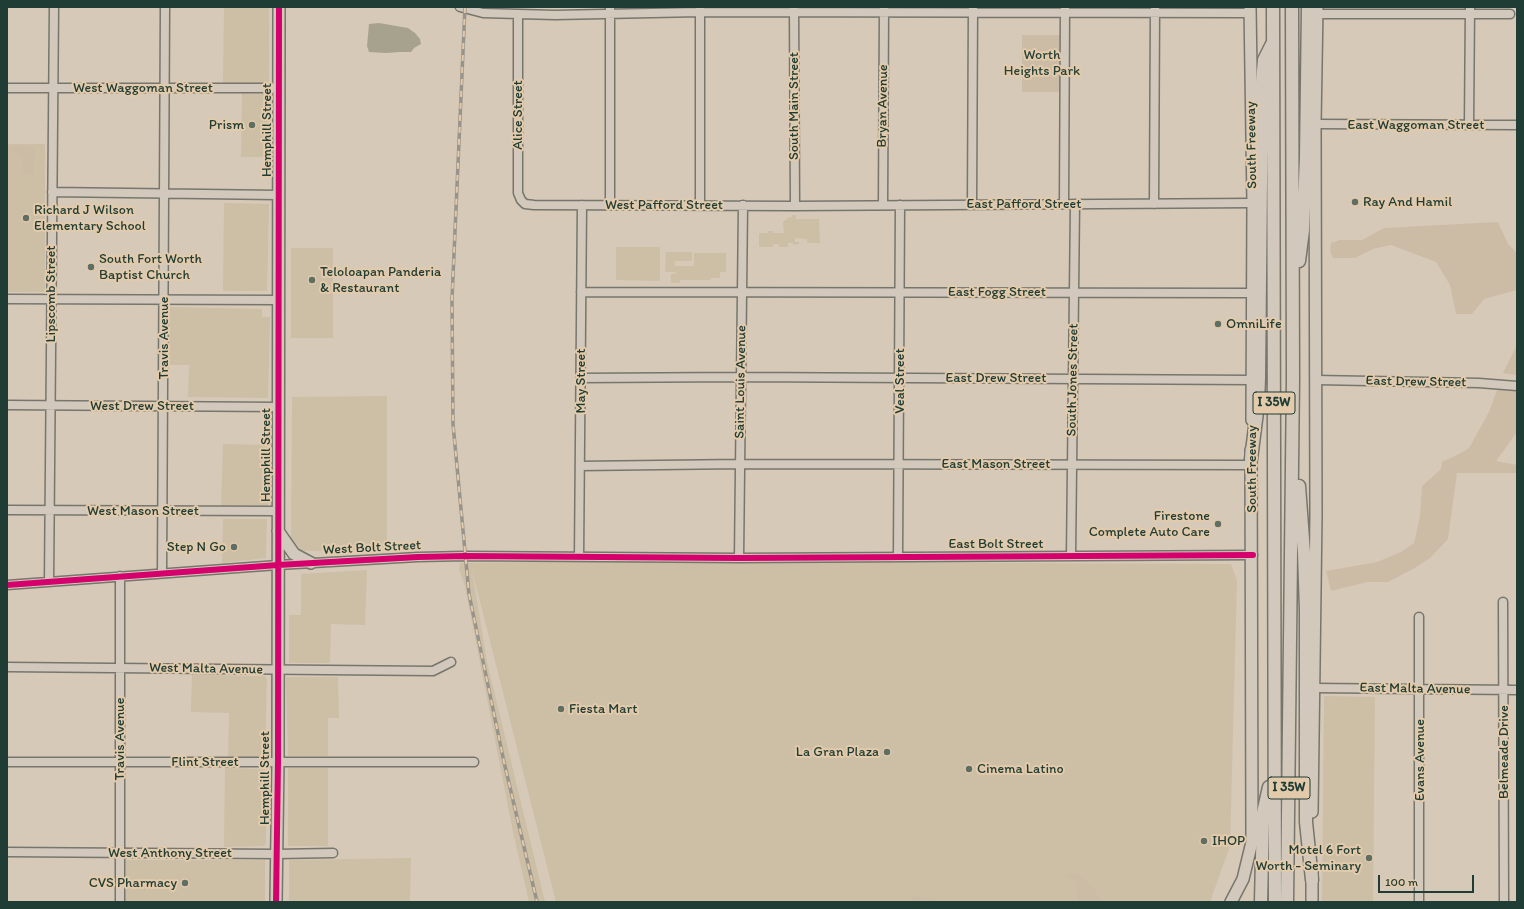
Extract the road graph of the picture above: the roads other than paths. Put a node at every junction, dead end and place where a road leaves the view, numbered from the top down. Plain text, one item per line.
1 (54, 7) edge
2 (165, 7) edge
3 (279, 7) edge
4 (460, 7) edge
5 (1273, 7) edge
6 (1292, 7) edge
7 (1314, 9) edge
8 (700, 10) edge
9 (794, 10) edge
10 (884, 10) edge
11 (973, 10) edge
12 (1065, 10) edge
13 (1154, 10) edge
14 (1250, 10) edge
15 (1470, 10) edge
16 (555, 11) edge
17 (610, 11) edge
18 (518, 14) junction
19 (1510, 14) dead end
20 (1273, 41) junction
21 (7, 88) edge
22 (53, 88) junction
23 (165, 88) junction
24 (279, 88) junction
25 (1315, 124) junction
26 (1469, 125) junction
27 (1517, 125) edge
28 (52, 192) junction
29 (164, 194) junction
30 (278, 195) junction
31 (1253, 203) junction
32 (1064, 204) junction
33 (1075, 204) junction
34 (1154, 204) junction
35 (534, 205) joint
36 (582, 205) junction
37 (610, 205) junction
38 (700, 205) junction
39 (743, 205) junction
40 (883, 205) junction
41 (900, 205) junction
42 (972, 205) junction
43 (795, 206) junction
44 (581, 292) junction
45 (742, 292) junction
46 (900, 292) junction
47 (1074, 293) junction
48 (1252, 293) junction
49 (7, 299) edge
50 (51, 299) junction
51 (164, 300) junction
52 (278, 300) junction
53 (1293, 304) junction
54 (741, 377) junction
55 (581, 378) junction
56 (900, 378) junction
57 (1073, 379) junction
58 (1252, 380) junction
59 (1316, 380) junction
60 (1517, 386) edge
61 (7, 405) edge
62 (50, 405) junction
63 (163, 406) junction
64 (278, 407) junction
65 (1292, 411) junction
66 (1251, 462) junction
67 (740, 464) junction
68 (899, 464) junction
69 (1072, 465) junction
70 (580, 466) junction
71 (7, 510) edge
72 (50, 510) junction
73 (163, 511) junction
74 (278, 511) junction
75 (278, 531) junction
76 (1253, 555) junction
77 (898, 556) junction
78 (1071, 556) junction
79 (579, 557) junction
80 (739, 558) junction
81 (312, 563) junction
82 (278, 565) junction
83 (162, 573) junction
84 (120, 576) junction
85 (49, 582) junction
86 (7, 585) edge
87 (1503, 602) dead end
88 (1419, 617) dead end
89 (450, 662) dead end
90 (7, 667) edge
91 (120, 668) junction
92 (277, 669) junction
93 (1313, 688) junction
94 (1420, 689) junction
95 (1503, 690) junction
96 (1517, 690) edge
97 (7, 762) edge
98 (120, 762) junction
99 (278, 762) junction
100 (474, 762) dead end
101 (1274, 765) junction
102 (7, 852) edge
103 (120, 853) junction
104 (332, 853) dead end
105 (277, 854) junction
106 (1312, 880) junction
107 (120, 902) edge
108 (276, 902) edge
109 (1231, 902) edge
110 (1261, 902) edge
111 (1275, 902) edge
112 (1287, 902) edge
113 (1312, 902) edge
114 (1419, 902) edge
115 (1504, 902) edge

1 - 22 street, Lipscomb Street
2 - 23 street, Travis Avenue
3 - 24 main road, Hemphill Street
4 - 18 street
5 - 20 highway, South Freeway / I 35W
6 - 53 highway, I 35W
7 - 15 street
7 - 25 main road
7 - 53 highway
8 - 9 street
8 - 17 street
8 - 38 street
9 - 10 street
9 - 43 street, South Main Street
10 - 11 street
10 - 40 street, Bryan Avenue
11 - 12 street
11 - 42 street
12 - 13 street
12 - 32 street
13 - 14 street
13 - 34 street
14 - 31 main road, South Freeway
15 - 19 street
15 - 26 street
16 - 17 street
16 - 18 street
17 - 37 street
18 - 35 street, Alice Street
20 - 66 highway
20 - 101 highway, South Freeway / I 35W
21 - 22 street, West Waggoman Street
22 - 23 street, West Waggoman Street
22 - 28 street, Lipscomb Street
23 - 24 street, West Waggoman Street
23 - 29 street, Travis Avenue
24 - 30 main road, Hemphill Street
25 - 26 street, East Waggoman Street
25 - 59 main road
26 - 27 street, East Waggoman Street
28 - 29 street
28 - 50 street, Lipscomb Street
29 - 30 street
29 - 51 street, Travis Avenue
30 - 52 main road, Hemphill Street
31 - 34 street, East Pafford Street
31 - 48 main road, South Freeway
32 - 33 street, East Pafford Street
32 - 42 street, East Pafford Street
33 - 34 street, East Pafford Street
33 - 47 street, South Jones Street
35 - 36 street, West Pafford Street
36 - 37 street, West Pafford Street
36 - 44 street, May Street
37 - 38 street, West Pafford Street
38 - 39 street, West Pafford Street
39 - 43 street, West Pafford Street
39 - 45 street, Saint Louis Avenue
40 - 41 street, East Pafford Street
40 - 43 street, East Pafford Street
41 - 42 street, East Pafford Street
41 - 46 street, Veal Street
44 - 45 street, East Fogg Street
44 - 55 street, May Street
45 - 46 street, East Fogg Street
45 - 54 street, Saint Louis Avenue
46 - 47 street, East Fogg Street
46 - 56 street, Veal Street
47 - 48 street, East Fogg Street
47 - 57 street, South Jones Street
48 - 58 main road, South Freeway
49 - 50 street
50 - 51 street
50 - 62 street, Lipscomb Street
51 - 52 street
51 - 63 street, Travis Avenue
52 - 64 main road, Hemphill Street
53 - 65 highway, I 35W
54 - 55 street
54 - 56 street, East Drew Street
54 - 67 street, Saint Louis Avenue
55 - 70 street, May Street
56 - 57 street, East Drew Street
56 - 68 street, Veal Street
57 - 58 street, East Drew Street
57 - 69 street, South Jones Street
58 - 66 main road, South Freeway
59 - 60 street, East Drew Street
59 - 93 main road
61 - 62 street, West Drew Street
62 - 63 street, West Drew Street
62 - 72 street, Lipscomb Street
63 - 64 street, West Drew Street
63 - 73 street, Travis Avenue
64 - 74 main road, Hemphill Street
65 - 106 highway
65 - 112 highway, I 35W
66 - 69 street, East Mason Street
66 - 76 main road, South Freeway
67 - 68 street, East Mason Street
67 - 70 street
67 - 80 street, Saint Louis Avenue
68 - 69 street, East Mason Street
68 - 77 street, Veal Street
69 - 78 street, South Jones Street
70 - 79 street, May Street
71 - 72 street, West Mason Street
72 - 73 street, West Mason Street
72 - 85 street, Lipscomb Street
73 - 74 street, West Mason Street
73 - 83 street, Travis Avenue
74 - 75 main road, Hemphill Street
75 - 81 main road
75 - 82 main road, Hemphill Street
76 - 78 street, East Bolt Street
76 - 109 main road, South Freeway
77 - 78 street, East Bolt Street
77 - 80 street, East Bolt Street
79 - 80 street, West Bolt Street
79 - 81 street, West Bolt Street
81 - 82 street, West Bolt Street
82 - 83 street, West Bolt Street
82 - 92 main road, Hemphill Street
83 - 84 street, West Bolt Street
84 - 85 street, West Bolt Street
84 - 91 street, Travis Avenue
85 - 86 street, West Bolt Street
87 - 95 street, Belmeade Drive
88 - 94 street, Evans Avenue
89 - 92 street, West Malta Avenue
90 - 91 street, West Malta Avenue
91 - 92 street, West Malta Avenue
91 - 98 street, Travis Avenue
92 - 99 main road, Hemphill Street
93 - 94 street, East Malta Avenue
93 - 106 main road
94 - 95 street, East Malta Avenue
94 - 114 street, Evans Avenue
95 - 96 street, East Malta Avenue
95 - 115 street, Belmeade Drive
97 - 98 street, Flint Street
98 - 99 street, Flint Street
98 - 103 street, Travis Avenue
99 - 100 street, Flint Street
99 - 105 main road, Hemphill Street
101 - 110 highway
101 - 111 highway, South Freeway / I 35W
102 - 103 street, West Anthony Street
103 - 105 street, West Anthony Street
103 - 107 street, Travis Avenue
104 - 105 street, West Anthony Street
105 - 108 main road, Hemphill Street
106 - 113 main road

